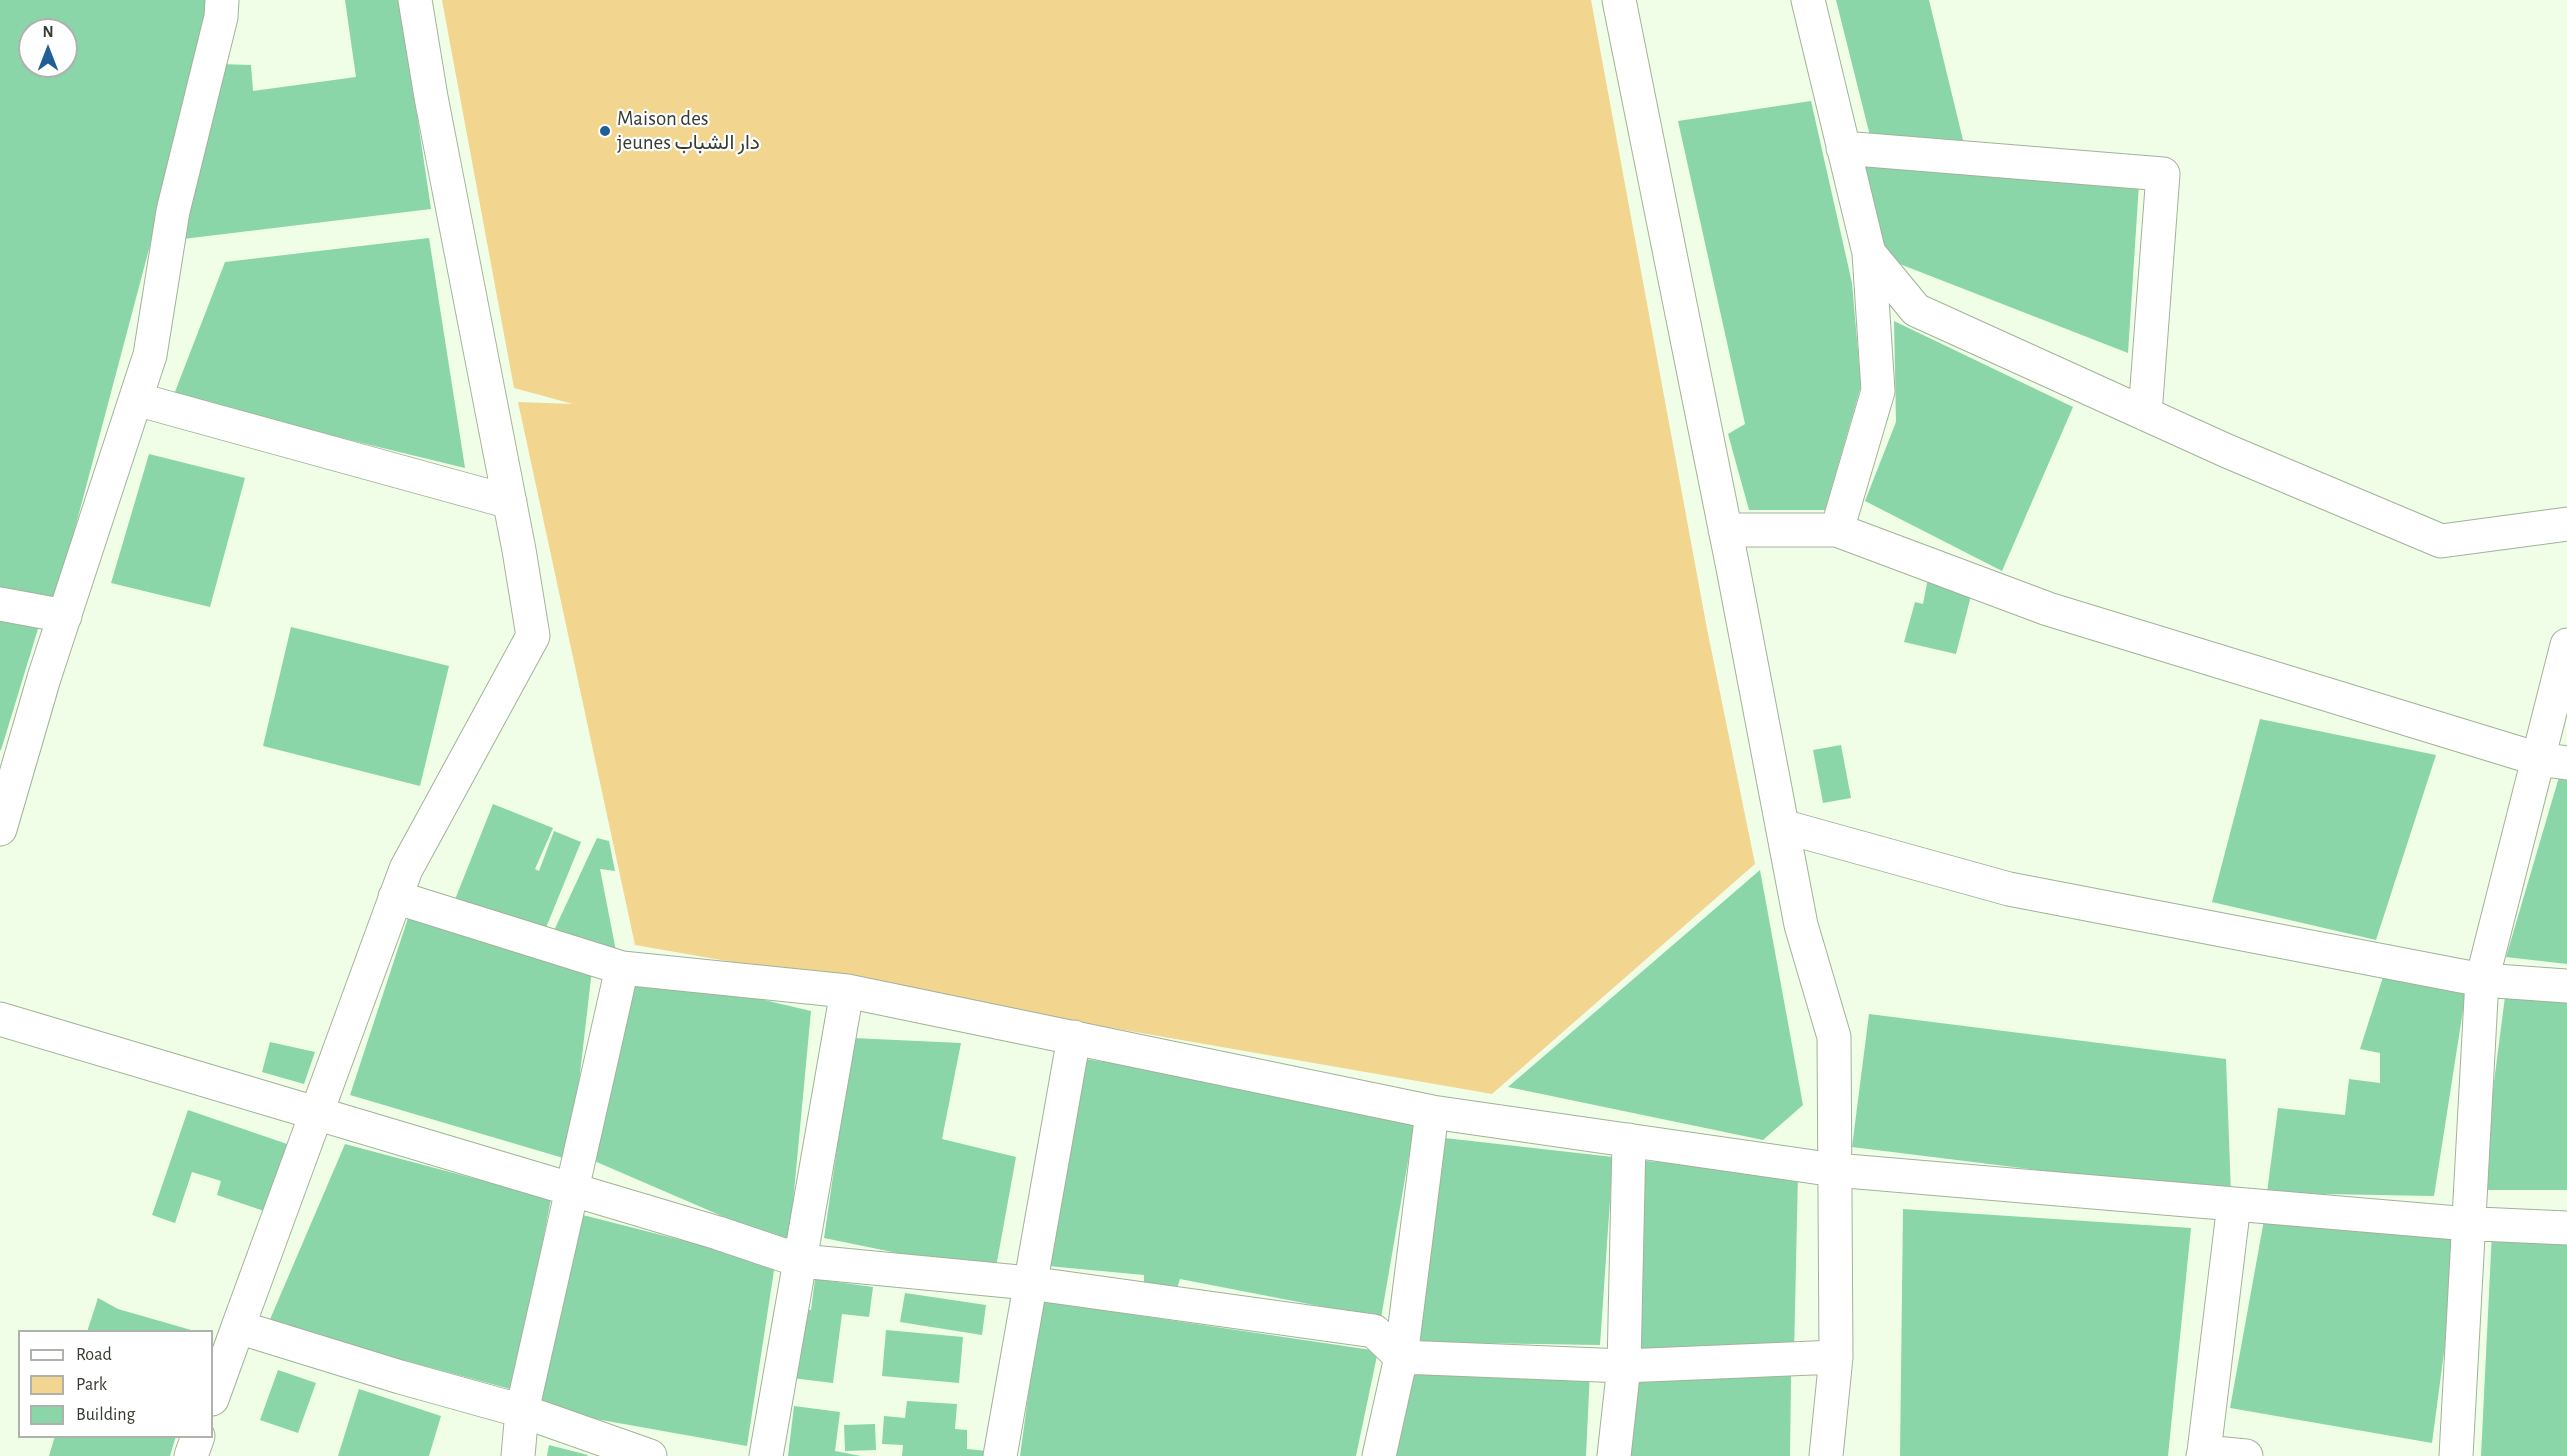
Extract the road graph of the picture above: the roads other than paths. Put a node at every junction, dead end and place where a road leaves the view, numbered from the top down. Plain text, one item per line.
1 (222, 0) edge
2 (416, 0) edge
3 (1619, 0) edge
4 (1808, 0) edge
5 (1843, 148) junction
6 (1869, 253) junction
7 (136, 399) junction
8 (2145, 414) junction
9 (510, 502) junction
10 (2567, 524) edge
11 (1725, 530) junction
12 (1837, 530) junction
13 (0, 604) edge
14 (65, 616) junction
15 (2567, 645) edge
16 (2552, 761) edge
17 (1782, 826) junction
18 (0, 829) edge
19 (395, 897) junction
20 (622, 968) junction
21 (2482, 980) junction
22 (2567, 986) edge
23 (847, 991) junction
24 (0, 1019) edge
25 (1074, 1037) junction
26 (1432, 1112) junction
27 (316, 1113) junction
28 (1629, 1140) junction
29 (1835, 1170) junction
30 (573, 1190) junction
31 (2234, 1204) junction
32 (2470, 1223) junction
33 (2567, 1228) edge
34 (801, 1262) junction
35 (1029, 1283) junction
36 (238, 1327) junction
37 (1836, 1357) junction
38 (1401, 1358) junction
39 (1624, 1366) junction
40 (213, 1397) edge
41 (522, 1411) junction
42 (198, 1438) edge
43 (2203, 1454) edge
44 (191, 1456) edge
45 (518, 1456) edge
46 (650, 1456) edge
47 (766, 1456) edge
48 (1000, 1456) edge
49 (1379, 1456) edge
50 (1614, 1456) edge
51 (1826, 1456) edge
52 (2246, 1456) edge
53 (2456, 1456) edge

1 - 7 street
2 - 9 street
3 - 11 street
4 - 5 street
5 - 6 street
5 - 8 street
6 - 8 street
6 - 12 street
7 - 9 street
7 - 14 street
8 - 10 street
9 - 19 street
11 - 12 street
11 - 17 street
12 - 16 street
13 - 14 street
14 - 18 street
15 - 16 street
16 - 21 street
17 - 21 street
17 - 29 street
19 - 20 street
19 - 27 street
20 - 23 street
20 - 30 street
21 - 22 street
21 - 32 street
23 - 25 street
23 - 34 street
24 - 27 street
25 - 26 street
25 - 35 street
26 - 28 street
26 - 38 street
27 - 30 street
27 - 36 street
28 - 29 street
28 - 39 street
29 - 31 street
29 - 37 street
30 - 34 street
30 - 41 street
31 - 32 street
31 - 43 street
32 - 33 street
32 - 53 street
34 - 35 street
34 - 47 street
35 - 38 street
35 - 48 street
36 - 40 street
36 - 41 street
37 - 39 street
37 - 51 street
38 - 39 street
38 - 49 street
39 - 50 street
41 - 45 street
41 - 46 street
42 - 44 street
43 - 52 street

